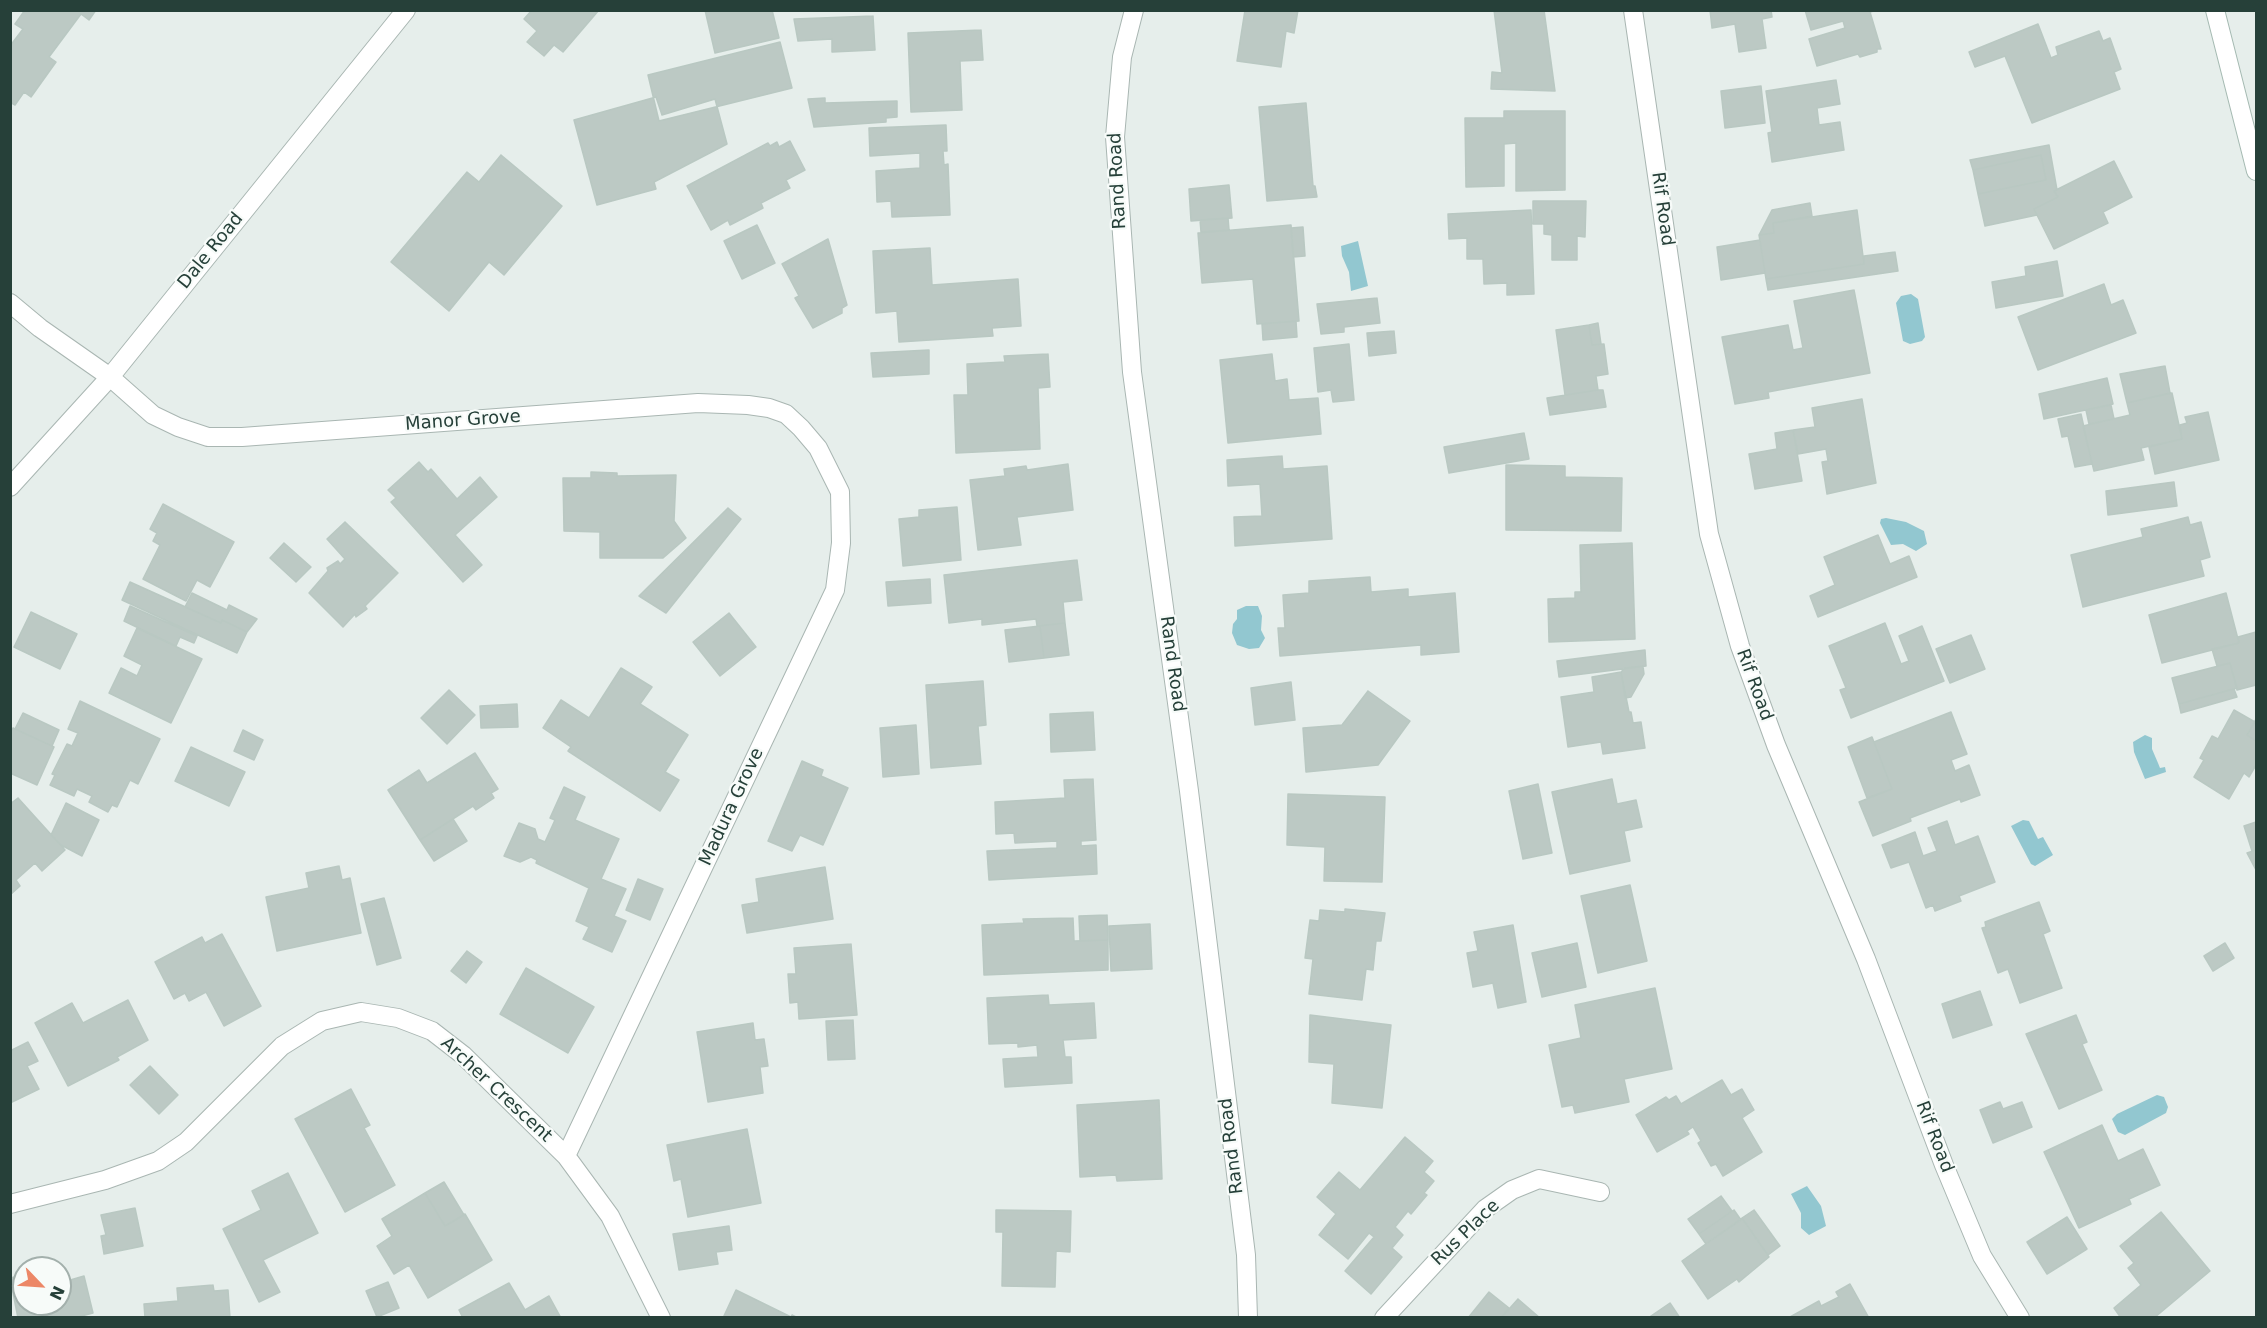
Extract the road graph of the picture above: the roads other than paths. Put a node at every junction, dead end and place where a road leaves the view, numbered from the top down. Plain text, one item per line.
1 (406, 10) edge
2 (1134, 10) edge
3 (1633, 10) edge
4 (2215, 10) edge
5 (2256, 171) edge
6 (10, 303) edge
7 (110, 377) junction
8 (818, 448) joint
9 (10, 487) edge
10 (566, 1156) junction
11 (1600, 1192) dead end
12 (10, 1204) edge
13 (661, 1317) edge
14 (1248, 1317) edge
15 (1384, 1317) edge
16 (2020, 1317) edge

1 - 7 street, Dale Road
2 - 14 street, Rand Road
3 - 16 street, Rif Road
4 - 5 street
6 - 7 street, Manor Grove
7 - 8 street, Manor Grove
7 - 9 street, Dale Road
8 - 10 street, Madura Grove
10 - 12 street, Archer Crescent
10 - 13 street, Archer Crescent
11 - 15 street, Rus Place

